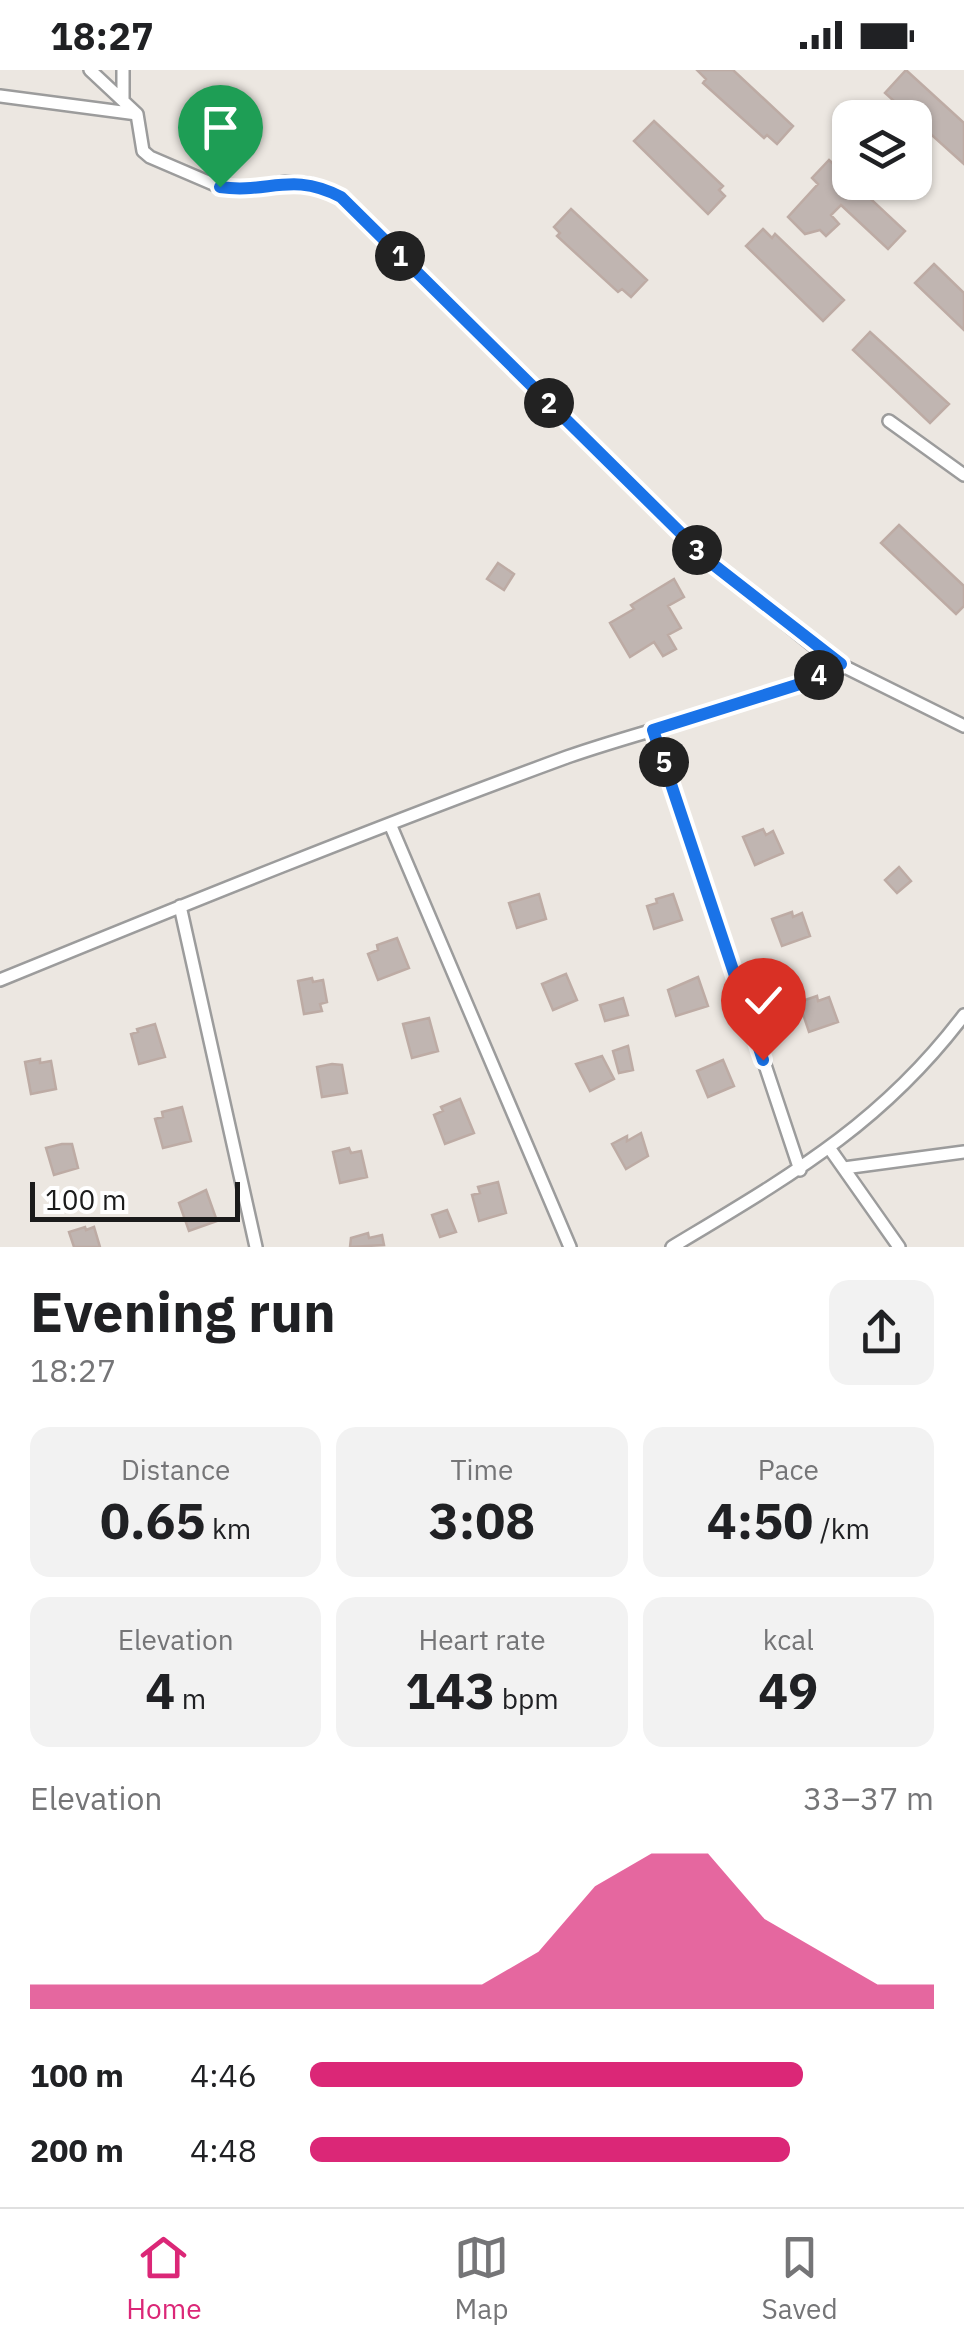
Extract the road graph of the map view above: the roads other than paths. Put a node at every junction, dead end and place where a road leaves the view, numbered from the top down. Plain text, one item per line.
1 (90, 70) edge
2 (123, 70) edge
3 (0, 96) edge
4 (123, 98) junction
5 (137, 114) junction
6 (889, 422) dead end
7 (964, 475) edge
8 (841, 664) junction
9 (964, 726) edge
10 (653, 730) junction
11 (390, 824) junction
12 (180, 906) junction
13 (0, 980) edge
14 (964, 1015) edge
15 (830, 1149) junction
16 (964, 1152) edge
17 (844, 1168) junction
18 (800, 1170) junction
19 (256, 1247) edge
20 (570, 1247) edge
21 (672, 1247) edge
22 (899, 1247) edge

1 - 4 street
2 - 4 street
3 - 5 street
4 - 5 street
5 - 8 street
6 - 7 street
8 - 9 street
8 - 10 street
10 - 11 street
10 - 18 street
11 - 12 street
11 - 20 street
12 - 13 street
12 - 19 street
14 - 15 street
15 - 17 street
15 - 18 street
16 - 17 street
17 - 22 street
18 - 21 street

